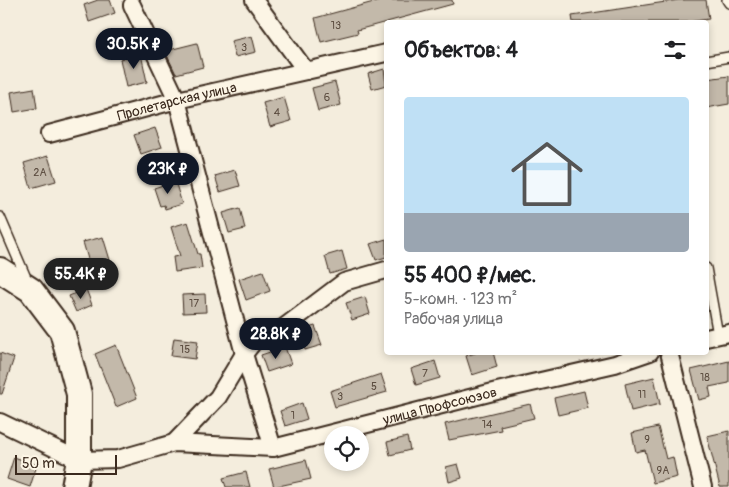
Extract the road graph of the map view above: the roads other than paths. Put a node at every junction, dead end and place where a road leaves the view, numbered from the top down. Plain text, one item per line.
1 (254, 0) edge
2 (132, 6) dead end
3 (384, 53) edge
4 (729, 57) edge
5 (709, 60) edge
6 (306, 71) junction
7 (177, 100) junction
8 (49, 134) dead end
9 (0, 216) edge
10 (0, 270) edge
11 (384, 271) edge
12 (709, 285) edge
13 (31, 290) junction
14 (718, 335) edge
15 (244, 354) junction
16 (641, 355) edge
17 (670, 355) edge
18 (0, 422) edge
19 (174, 443) junction
20 (273, 448) junction
21 (80, 460) junction
22 (74, 487) edge
23 (703, 487) edge

1 - 6 street
2 - 7 street
3 - 6 street, Пролетарская улица
4 - 5 lane
6 - 7 street, Пролетарская улица
7 - 8 street, Пролетарская улица
7 - 15 street
9 - 13 lane
10 - 13 street
11 - 15 street
12 - 14 lane
13 - 21 street
15 - 19 street
15 - 20 street
16 - 20 street, улица Профсоюзов
17 - 23 street
18 - 21 street
19 - 20 street, улица Профсоюзов
19 - 21 street, улица Профсоюзов
21 - 22 street

